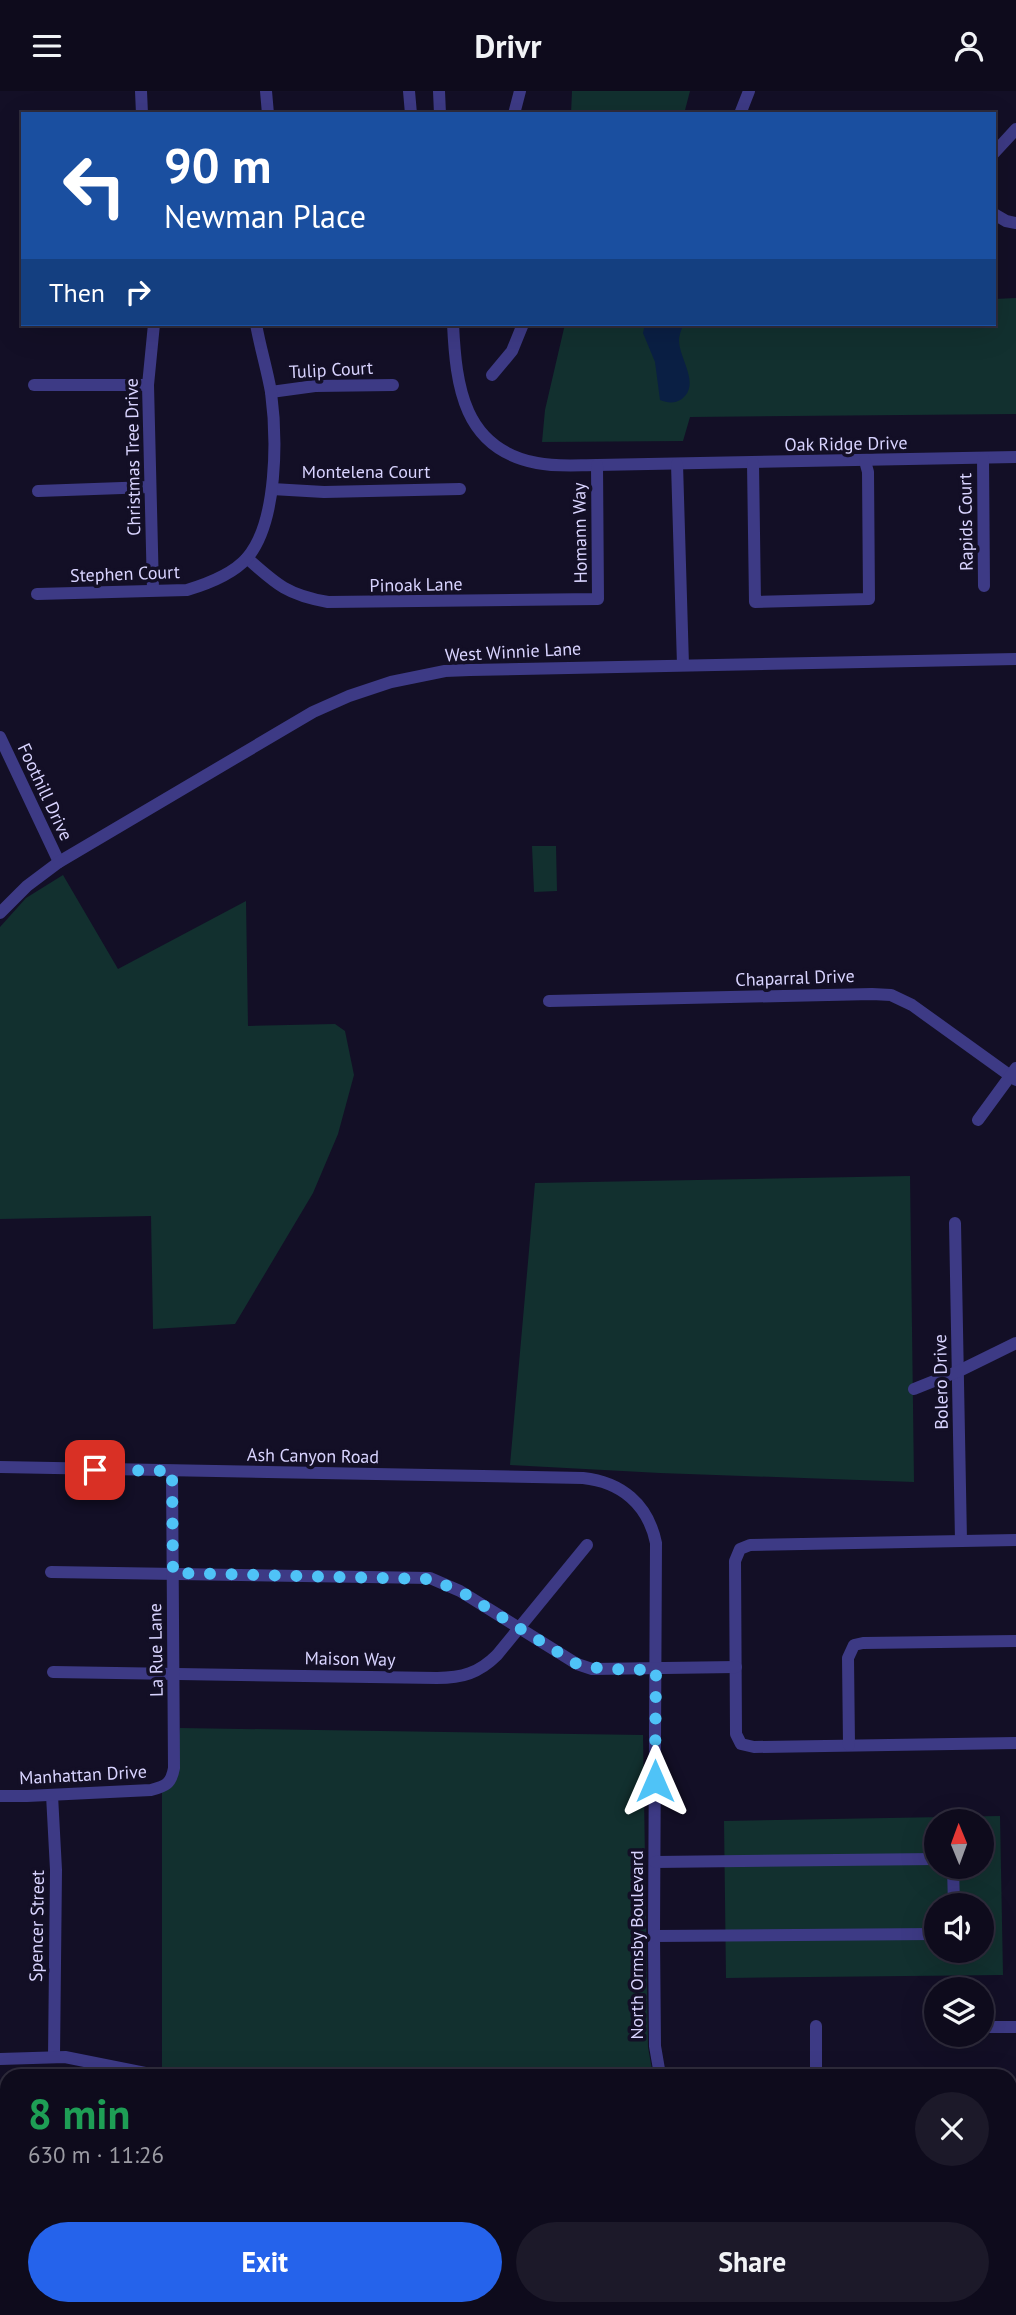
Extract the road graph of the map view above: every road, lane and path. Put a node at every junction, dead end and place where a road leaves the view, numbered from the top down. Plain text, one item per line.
1 (141, 91) edge
2 (266, 91) edge
3 (409, 91) edge
4 (439, 91) edge
5 (520, 91) edge
6 (750, 91) edge
7 (142, 112) edge
8 (268, 112) edge
9 (411, 112) edge
10 (440, 112) edge
11 (515, 112) edge
12 (741, 112) edge
13 (1016, 129) edge
14 (996, 151) edge
15 (996, 215) edge
16 (1016, 223) edge
17 (154, 326) edge
18 (256, 326) edge
19 (453, 326) edge
20 (522, 326) edge
21 (492, 375) dead end
22 (34, 385) dead end
23 (148, 385) junction
24 (393, 385) dead end
25 (271, 392) junction
26 (1016, 457) edge
27 (983, 458) junction
28 (865, 461) junction
29 (753, 463) junction
30 (677, 464) junction
31 (597, 465) junction
32 (150, 487) junction
33 (272, 489) junction
34 (460, 489) dead end
35 (38, 491) dead end
36 (247, 558) junction
37 (984, 586) dead end
38 (153, 590) junction
39 (37, 594) dead end
40 (598, 600) joint
41 (1016, 659) edge
42 (683, 665) junction
43 (0, 737) edge
44 (59, 862) junction
45 (0, 913) edge
46 (549, 1000) dead end
47 (1014, 1075) edge
48 (978, 1120) dead end
49 (955, 1223) dead end
50 (1016, 1343) edge
51 (959, 1371) junction
52 (914, 1389) dead end
53 (0, 1467) edge
54 (172, 1471) junction
55 (622, 1489) joint
56 (1016, 1540) edge
57 (961, 1541) junction
58 (587, 1545) dead end
59 (51, 1572) dead end
60 (173, 1573) junction
61 (519, 1628) junction
62 (1016, 1641) edge
63 (736, 1668) junction
64 (656, 1670) junction
65 (53, 1672) dead end
66 (174, 1674) junction
67 (1016, 1743) edge
68 (849, 1745) junction
69 (167, 1785) joint
70 (52, 1795) junction
71 (0, 1796) edge
72 (924, 1859) edge
73 (654, 1862) junction
74 (924, 1934) edge
75 (654, 1936) junction
76 (816, 2026) dead end
77 (994, 2027) edge
78 (1016, 2027) edge
79 (54, 2057) junction
80 (0, 2059) edge
81 (125, 2069) edge
82 (659, 2069) edge
83 (816, 2069) edge

1 - 7 street
2 - 8 street
3 - 9 street
4 - 10 street
5 - 11 street
6 - 12 street
13 - 14 street
15 - 16 street
17 - 23 street, Christmas Tree Drive
18 - 25 street
19 - 31 street
20 - 21 street
22 - 23 street
23 - 32 street, Christmas Tree Drive
24 - 25 street, Tulip Court
25 - 33 street
26 - 27 street, Oak Ridge Drive
27 - 28 street, Oak Ridge Drive
27 - 37 street, Rapids Court
28 - 29 street, Oak Ridge Drive
28 - 29 street
29 - 30 street, Oak Ridge Drive
30 - 31 street
30 - 42 street
31 - 40 street, Homann Way
32 - 35 street
32 - 38 street, Christmas Tree Drive
33 - 34 street, Montelena Court
33 - 36 street
36 - 38 street, Stephen Court
36 - 40 street, Pinoak Lane
38 - 39 street, Stephen Court
41 - 42 street, West Winnie Lane
42 - 44 street, West Winnie Lane
43 - 44 street, Foothill Drive
44 - 45 street, West Winnie Lane
46 - 47 street, Chaparral Drive
47 - 48 street
49 - 51 street, Bolero Drive
50 - 51 street
51 - 52 street
51 - 57 street, Bolero Drive
53 - 54 street, Ash Canyon Road
54 - 55 street, Ash Canyon Road
54 - 60 street, La Rue Lane
55 - 64 street, North Ormsby Boulevard
56 - 57 street
57 - 63 street
58 - 61 street, Maison Way
59 - 60 street
60 - 61 street
60 - 66 street, La Rue Lane
61 - 64 street
61 - 66 street, Maison Way
62 - 68 street
63 - 64 street
63 - 68 street
64 - 73 street, North Ormsby Boulevard
65 - 66 street, Maison Way
66 - 69 street, La Rue Lane
67 - 68 street
69 - 70 street, Manhattan Drive
70 - 71 street, Manhattan Drive
70 - 79 street, Spencer Street
72 - 73 street
73 - 75 street, North Ormsby Boulevard
74 - 75 street
75 - 82 street, North Ormsby Boulevard
76 - 83 street
77 - 78 street
79 - 80 street
79 - 81 street

